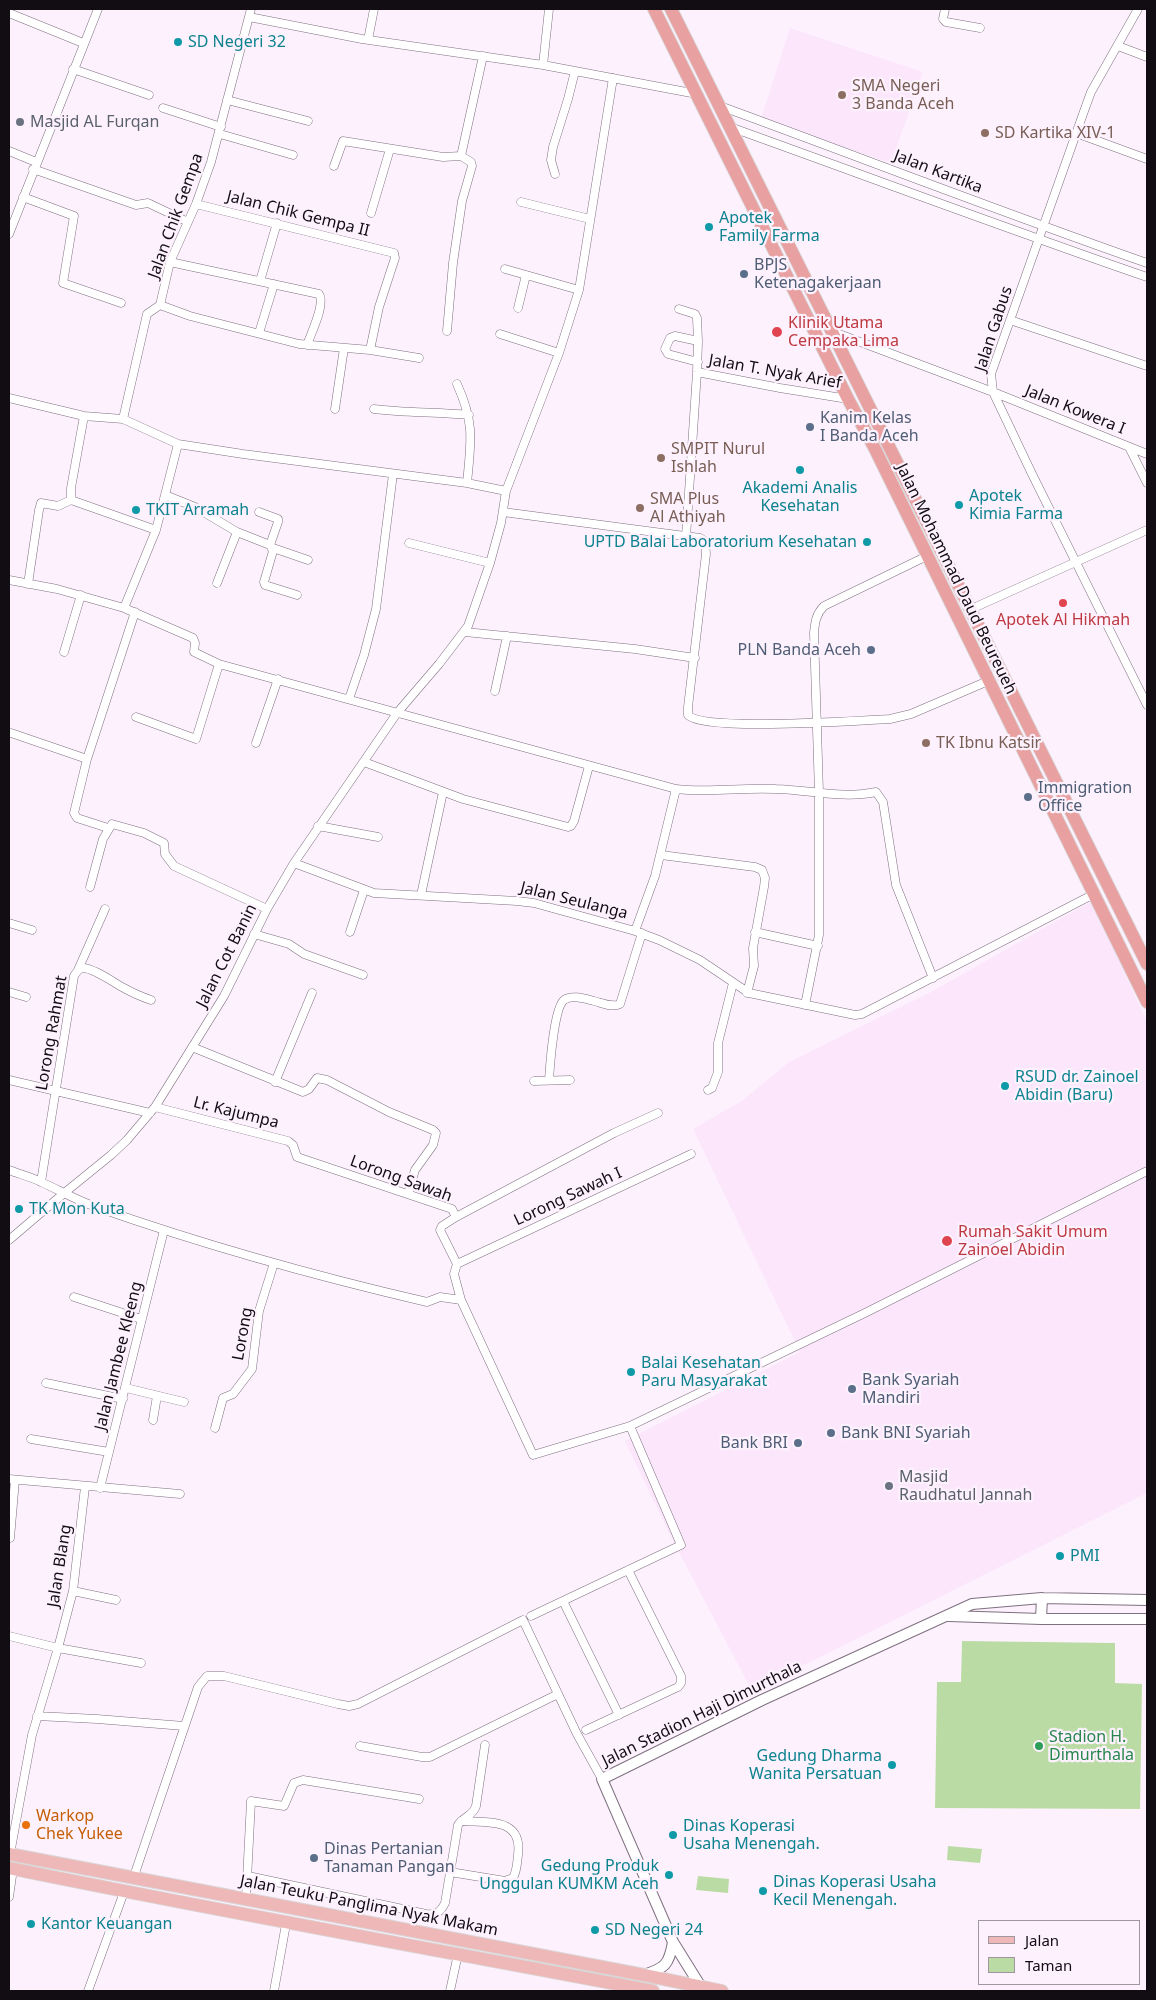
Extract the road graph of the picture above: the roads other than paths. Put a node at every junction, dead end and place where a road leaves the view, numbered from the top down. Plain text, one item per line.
1 (98, 9) edge
2 (251, 9) edge
3 (374, 9) edge
4 (549, 9) edge
5 (654, 9) edge
6 (670, 9) edge
7 (945, 9) edge
8 (1138, 9) edge
9 (9, 13) edge
10 (248, 17) junction
11 (980, 28) dead end
12 (368, 40) junction
13 (83, 43) junction
14 (1118, 46) junction
15 (483, 56) junction
16 (1147, 57) edge
17 (543, 65) junction
18 (73, 69) junction
19 (574, 71) junction
20 (614, 78) junction
21 (696, 94) junction
22 (149, 95) dead end
23 (227, 100) junction
24 (720, 106) junction
25 (164, 108) dead end
26 (308, 122) dead end
27 (730, 127) junction
28 (220, 130) junction
29 (1076, 133) junction
30 (390, 150) junction
31 (9, 151) edge
32 (293, 155) dead end
33 (461, 156) junction
34 (1147, 159) edge
35 (34, 165) junction
36 (334, 166) dead end
37 (555, 174) dead end
38 (23, 198) junction
39 (521, 202) dead end
40 (196, 204) junction
41 (371, 213) dead end
42 (590, 220) junction
43 (188, 222) junction
44 (277, 224) junction
45 (1043, 227) junction
46 (9, 234) edge
47 (1039, 240) junction
48 (170, 262) junction
49 (1147, 263) edge
50 (505, 270) dead end
51 (526, 275) junction
52 (1147, 277) edge
53 (260, 281) junction
54 (274, 284) junction
55 (579, 290) junction
56 (121, 302) dead end
57 (160, 305) junction
58 (518, 308) dead end
59 (679, 309) dead end
60 (1010, 320) junction
61 (447, 331) dead end
62 (831, 331) junction
63 (259, 333) junction
64 (500, 334) dead end
65 (698, 341) junction
66 (307, 345) junction
67 (344, 348) junction
68 (370, 350) junction
69 (559, 353) junction
70 (419, 358) dead end
71 (698, 362) junction
72 (1147, 366) edge
73 (697, 372) junction
74 (457, 384) dead end
75 (993, 392) junction
76 (9, 398) edge
77 (848, 399) junction
78 (335, 409) dead end
79 (374, 409) dead end
80 (469, 415) junction
81 (84, 416) junction
82 (122, 420) junction
83 (178, 444) junction
84 (1129, 446) junction
85 (1147, 454) edge
86 (394, 474) junction
87 (467, 483) junction
88 (1147, 483) edge
89 (506, 491) junction
90 (165, 495) junction
91 (71, 500) junction
92 (259, 512) dead end
93 (503, 512) junction
94 (156, 530) junction
95 (1147, 530) edge
96 (236, 532) junction
97 (686, 537) junction
98 (409, 543) dead end
99 (272, 546) junction
100 (927, 556) junction
101 (308, 560) dead end
102 (490, 563) junction
103 (1075, 564) junction
104 (9, 580) edge
105 (217, 583) dead end
106 (28, 584) junction
107 (81, 595) junction
108 (297, 595) dead end
109 (124, 608) junction
110 (969, 610) junction
111 (135, 612) junction
112 (465, 632) junction
113 (507, 636) junction
114 (64, 652) dead end
115 (694, 658) junction
116 (219, 664) junction
117 (278, 679) junction
118 (988, 681) junction
119 (495, 691) dead end
120 (349, 699) junction
121 (1147, 705) edge
122 (397, 713) junction
123 (136, 717) dead end
124 (816, 722) junction
125 (11, 732) dead end
126 (256, 744) dead end
127 (87, 759) junction
128 (364, 762) junction
129 (589, 766) junction
130 (676, 789) junction
131 (443, 792) junction
132 (819, 793) junction
133 (318, 826) junction
134 (108, 828) junction
135 (378, 837) dead end
136 (661, 855) junction
137 (294, 863) junction
138 (90, 887) dead end
139 (364, 890) junction
140 (1094, 894) junction
141 (421, 895) junction
142 (267, 909) junction
143 (105, 910) dead end
144 (9, 923) edge
145 (32, 930) dead end
146 (350, 932) dead end
147 (639, 932) junction
148 (755, 932) junction
149 (254, 934) junction
150 (818, 946) junction
151 (1147, 964) edge
152 (78, 970) junction
153 (363, 975) dead end
154 (932, 978) junction
155 (733, 983) junction
156 (9, 992) edge
157 (312, 993) dead end
158 (747, 993) junction
159 (26, 997) dead end
160 (151, 1000) dead end
161 (1147, 1002) edge
162 (805, 1005) junction
163 (192, 1047) junction
164 (9, 1080) edge
165 (549, 1080) junction
166 (570, 1080) dead end
167 (534, 1081) dead end
168 (275, 1082) junction
169 (708, 1090) dead end
170 (56, 1092) junction
171 (153, 1110) junction
172 (658, 1113) dead end
173 (691, 1154) dead end
174 (300, 1158) joint
175 (9, 1170) edge
176 (1147, 1171) edge
177 (41, 1182) junction
178 (63, 1194) junction
179 (408, 1194) junction
180 (456, 1218) junction
181 (164, 1230) junction
182 (9, 1240) edge
183 (274, 1264) junction
184 (457, 1264) junction
185 (74, 1297) dead end
186 (461, 1300) junction
187 (141, 1318) junction
188 (46, 1383) dead end
189 (126, 1388) junction
190 (157, 1396) junction
191 (123, 1399) junction
192 (184, 1402) dead end
193 (153, 1420) dead end
194 (630, 1426) junction
195 (215, 1428) dead end
196 (31, 1439) dead end
197 (110, 1452) junction
198 (12, 1480) edge
199 (85, 1487) junction
200 (100, 1488) junction
201 (180, 1494) dead end
202 (10, 1538) dead end
203 (628, 1570) junction
204 (73, 1591) junction
205 (1042, 1598) junction
206 (1102, 1599) junction
207 (116, 1600) dead end
208 (1147, 1600) edge
209 (563, 1601) junction
210 (531, 1616) dead end
211 (949, 1616) junction
212 (1101, 1618) junction
213 (1041, 1619) junction
214 (1147, 1619) edge
215 (9, 1636) edge
216 (58, 1648) junction
217 (141, 1663) dead end
218 (558, 1694) junction
219 (619, 1715) junction
220 (37, 1716) junction
221 (184, 1726) junction
222 (586, 1730) dead end
223 (360, 1746) dead end
224 (486, 1746) dead end
225 (602, 1779) junction
226 (420, 1799) dead end
227 (461, 1821) junction
228 (9, 1854) edge
229 (11, 1869) edge
230 (450, 1872) junction
231 (248, 1876) junction
232 (132, 1879) junction
233 (124, 1892) junction
234 (9, 1897) edge
235 (246, 1899) junction
236 (273, 1905) junction
237 (270, 1920) junction
238 (286, 1924) junction
239 (673, 1942) junction
240 (458, 1954) junction
241 (644, 1974) junction
242 (701, 1987) junction
243 (88, 1991) edge
244 (274, 1991) edge
245 (450, 1991) edge
246 (652, 1991) edge
247 (722, 1991) edge

1 - 13 street
2 - 10 street, Jalan Chik Gempa
3 - 12 street
4 - 17 street
5 - 21 highway, Jalan Mohammad Daud Beureueh
6 - 24 highway, Jalan Mohammad Daud Beureueh
7 - 11 street
8 - 14 street, Jalan Gabus
9 - 13 street
10 - 12 street
10 - 23 street, Jalan Chik Gempa
12 - 15 street
13 - 18 street
14 - 16 street
14 - 29 street, Jalan Gabus
15 - 17 street
15 - 33 street
17 - 19 street
18 - 22 street
18 - 35 street
19 - 20 street
19 - 37 street
20 - 21 street
20 - 42 street, Jalan Cot Banin
21 - 77 highway, Jalan Mohammad Daud Beureueh
23 - 26 street
23 - 28 street, Jalan Chik Gempa
24 - 27 highway, Jalan Mohammad Daud Beureueh
24 - 45 street, Jalan Kartika
25 - 28 street
27 - 47 street, Jalan Kartika
27 - 62 highway, Jalan Mohammad Daud Beureueh
28 - 32 street
28 - 40 street, Jalan Chik Gempa
29 - 34 street
29 - 45 street, Jalan Gabus
30 - 33 street
30 - 36 street
30 - 41 street
31 - 35 street
33 - 61 street
35 - 38 street
35 - 43 street
38 - 46 street
38 - 56 street
39 - 42 street
40 - 43 street, Jalan Chik Gempa
40 - 44 street, Jalan Chik Gempa II
42 - 55 street, Jalan Cot Banin
43 - 48 street, Jalan Chik Gempa
44 - 53 street
44 - 68 street, Jalan Chik Gempa II
45 - 47 street, Jalan Gabus
45 - 49 street, Jalan Kartika
47 - 52 street, Jalan Kartika
47 - 60 street, Jalan Gabus
48 - 53 street
48 - 57 street, Jalan Chik Gempa
50 - 51 street
51 - 55 street
51 - 58 street
53 - 54 street
54 - 63 street
54 - 66 street
55 - 69 street, Jalan Cot Banin
57 - 63 street
57 - 82 street, Jalan Chik Gempa
59 - 65 street
60 - 72 street
60 - 75 street, Jalan Gabus
62 - 75 street, Jalan Kowera I
62 - 110 highway, Jalan Mohammad Daud Beureueh
63 - 66 street
64 - 69 street
65 - 71 street
65 - 71 street
66 - 67 street
67 - 68 street
67 - 78 street
68 - 70 street
69 - 89 street, Jalan Cot Banin
71 - 73 street
73 - 77 street, Jalan T. Nyak Arief
73 - 97 street
74 - 80 street
75 - 84 street, Jalan Kowera I
75 - 103 street, Jalan Gabus
76 - 81 street
77 - 100 highway, Jalan Mohammad Daud Beureueh
79 - 80 street
80 - 87 street
81 - 82 street
81 - 91 street
82 - 83 street
83 - 86 street
83 - 90 street
84 - 85 street, Jalan Kowera I
84 - 88 street
86 - 87 street
86 - 120 street
87 - 89 street
89 - 93 street, Jalan Cot Banin
90 - 94 street
90 - 96 street
91 - 94 street
91 - 106 street
92 - 99 street
93 - 97 street
93 - 102 street, Jalan Cot Banin
94 - 109 street
95 - 103 street
96 - 99 street
96 - 105 street
97 - 115 street
98 - 102 street
99 - 101 street
99 - 108 street
100 - 118 highway, Jalan Mohammad Daud Beureueh
100 - 124 street
102 - 112 street, Jalan Cot Banin
103 - 110 street
103 - 121 street, Jalan Gabus
104 - 106 street
106 - 107 street
107 - 109 street
107 - 114 street
109 - 111 street
110 - 151 highway, Jalan Mohammad Daud Beureueh
111 - 116 street
111 - 127 street
112 - 113 street
112 - 122 street, Jalan Cot Banin
113 - 115 street
113 - 119 street
115 - 124 street
116 - 117 street
116 - 123 street
117 - 120 street
117 - 126 street
118 - 124 street
118 - 140 highway, Jalan Mohammad Daud Beureueh
120 - 122 street
122 - 128 street, Jalan Cot Banin
122 - 129 street
124 - 132 street
125 - 127 street
127 - 134 street
128 - 131 street
128 - 133 street, Jalan Cot Banin
129 - 130 street
129 - 131 street
130 - 132 street
130 - 136 street
131 - 141 street
132 - 150 street
132 - 154 street
133 - 135 street
133 - 137 street, Jalan Cot Banin
134 - 138 street
134 - 142 street
136 - 147 street
136 - 148 street
137 - 139 street, Jalan Seulanga
137 - 142 street, Jalan Cot Banin
139 - 141 street, Jalan Seulanga
139 - 146 street
140 - 154 street
140 - 161 highway, Jalan Mohammad Daud Beureueh
141 - 147 street, Jalan Seulanga
142 - 149 street, Jalan Cot Banin
143 - 152 street
144 - 145 street
147 - 155 street, Jalan Seulanga
147 - 165 street
148 - 150 street
148 - 158 street
149 - 153 street
149 - 163 street, Jalan Cot Banin
150 - 162 street
152 - 160 street, Lorong Rahmat
152 - 170 street, Lorong Rahmat
154 - 162 street
155 - 158 street, Jalan Seulanga
155 - 169 street
156 - 159 street
157 - 168 street
158 - 162 street
163 - 168 street
163 - 171 street, Jalan Cot Banin
164 - 170 street, Lr. Kajumpa
165 - 166 street
165 - 167 street
168 - 179 street
170 - 171 street, Lr. Kajumpa
170 - 177 street, Lorong Rahmat
171 - 174 street, Lr. Kajumpa
171 - 178 street, Jalan Cot Banin
172 - 180 street
173 - 184 street, Lorong Sawah I
174 - 179 street, Lorong Sawah
175 - 177 street
176 - 194 street
177 - 178 street
178 - 181 street
178 - 182 street, Jalan Cot Banin
179 - 180 street, Lorong Sawah
180 - 184 street, Lorong Sawah
181 - 183 street
181 - 187 street, Jalan Jambee Kleeng
183 - 186 street
183 - 195 street, Lorong
184 - 186 street, Lorong Sawah
185 - 187 street
186 - 194 street, Lorong Sawah
187 - 189 street, Jalan Jambee Kleeng
188 - 191 street
189 - 190 street
189 - 191 street, Jalan Jambee Kleeng
190 - 192 street
190 - 193 street
191 - 197 street, Jalan Jambee Kleeng
194 - 203 street
196 - 197 street
197 - 200 street, Jalan Jambee Kleeng
198 - 199 street
198 - 202 street
199 - 200 street
199 - 204 street, Jalan Blang
200 - 201 street
203 - 209 street
203 - 219 street
204 - 207 street
204 - 216 street, Jalan Blang
205 - 206 street, Jalan Stadion Haji Dimurthala
205 - 211 street, Jalan Stadion Haji Dimurthala
205 - 213 street
206 - 208 street, Jalan Stadion Haji Dimurthala
206 - 212 street
209 - 210 street
209 - 219 street
211 - 213 street, Jalan Stadion Haji Dimurthala
211 - 225 street, Jalan Stadion Haji Dimurthala
212 - 213 street, Jalan Stadion Haji Dimurthala
212 - 214 street, Jalan Stadion Haji Dimurthala
215 - 216 street
216 - 217 street
216 - 220 street, Jalan Blang
218 - 221 street
218 - 223 street
218 - 225 street
219 - 222 street
220 - 221 street
220 - 228 street, Jalan Blang
221 - 232 street
224 - 227 street
225 - 239 street, Jalan Stadion Haji Dimurthala
226 - 231 street
227 - 230 street
227 - 230 street
228 - 232 main road, Jalan Teuku Panglima Nyak Makam
229 - 233 main road, Jalan Teuku Panglima Nyak Makam
229 - 234 street
230 - 231 street
231 - 235 street
232 - 235 main road, Jalan Teuku Panglima Nyak Makam
233 - 237 main road, Jalan Teuku Panglima Nyak Makam
233 - 243 street
235 - 236 main road, Jalan Teuku Panglima Nyak Makam
236 - 237 main road
236 - 241 main road, Jalan Teuku Panglima Nyak Makam
237 - 238 main road, Jalan Teuku Panglima Nyak Makam
238 - 240 main road, Jalan Teuku Panglima Nyak Makam
238 - 244 street
239 - 241 street
239 - 242 street, Jalan Stadion Haji Dimurthala
240 - 245 street
240 - 246 main road, Jalan Teuku Panglima Nyak Makam
241 - 242 main road, Jalan Teuku Panglima Nyak Makam
242 - 247 main road, Jalan Teuku Panglima Nyak Makam

